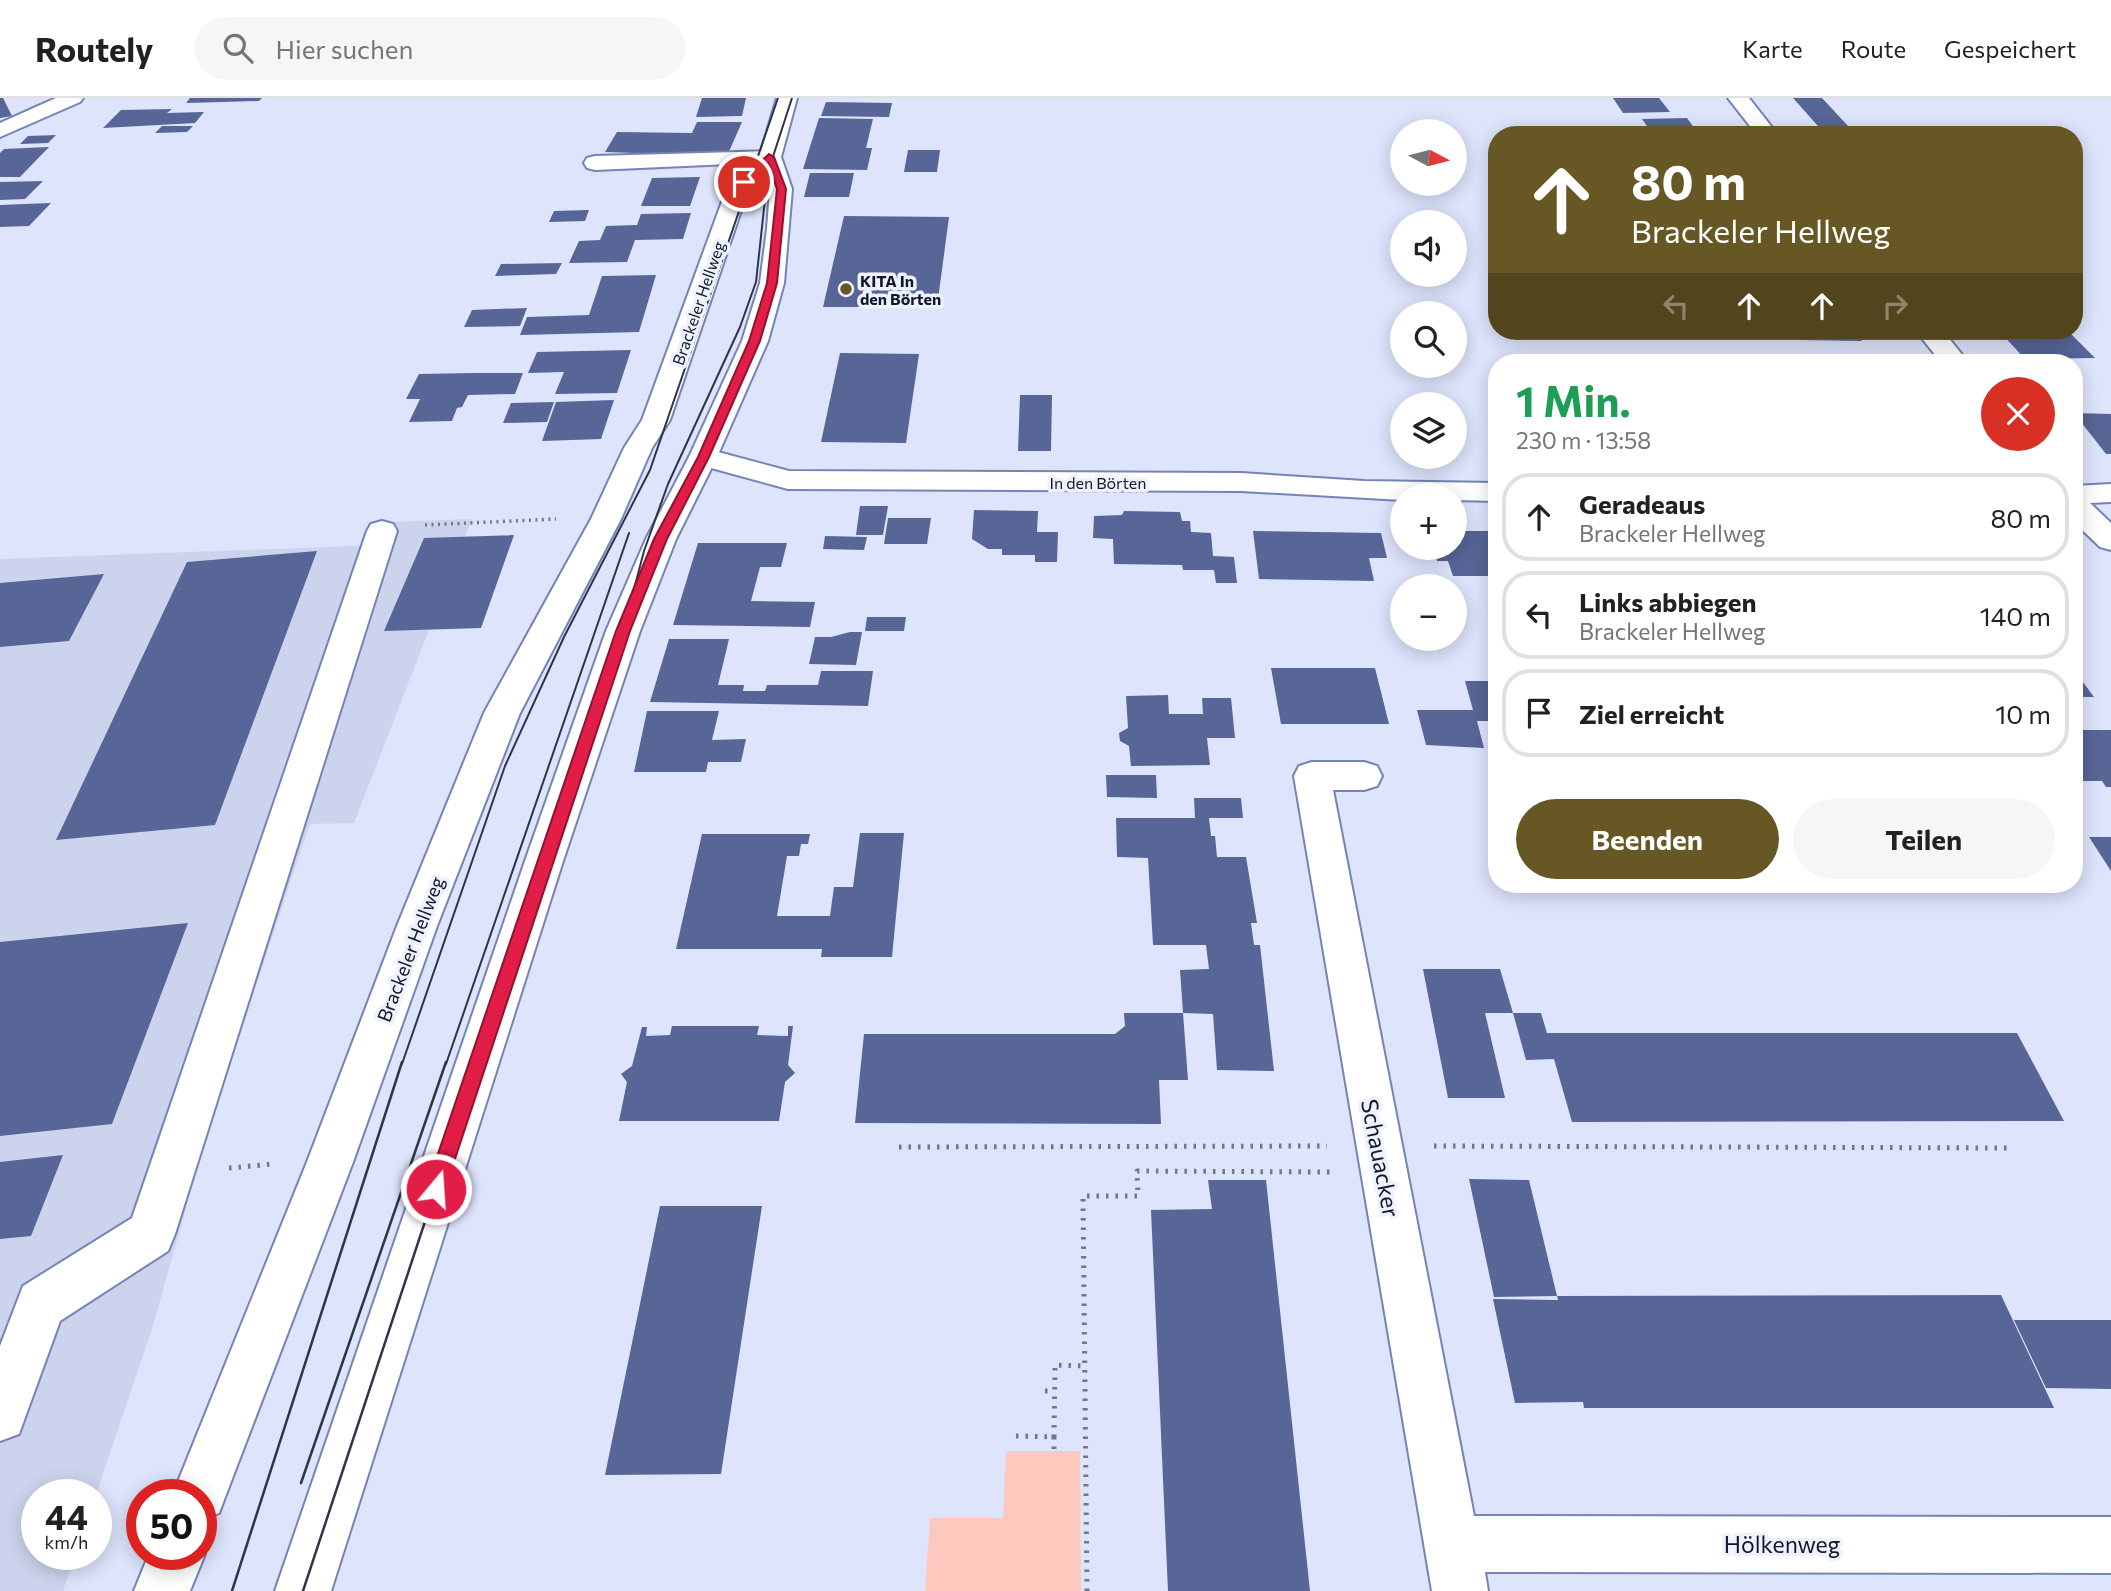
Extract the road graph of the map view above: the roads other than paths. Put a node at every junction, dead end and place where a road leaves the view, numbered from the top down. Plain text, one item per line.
1 (73, 98) edge
2 (788, 98) edge
3 (1738, 98) edge
4 (1761, 126) edge
5 (0, 131) edge
6 (769, 157) junction
7 (595, 163) dead end
8 (1937, 340) edge
9 (1948, 354) edge
10 (656, 420) junction
11 (704, 457) junction
12 (1488, 492) edge
13 (2111, 493) edge
14 (2083, 495) edge
15 (2083, 514) edge
16 (382, 531) road end
17 (2111, 540) edge
18 (1364, 776) dead end
19 (0, 1415) edge
20 (206, 1479) edge
21 (2111, 1545) edge
22 (1456, 1568) edge
23 (171, 1570) edge
24 (162, 1591) edge
25 (303, 1591) edge

1 - 5 main road
2 - 6 main road, Brackeler Hellweg
3 - 4 main road
6 - 7 main road
6 - 10 main road, Brackeler Hellweg
6 - 11 main road
8 - 9 main road
10 - 11 main road
10 - 20 main road, Brackeler Hellweg
11 - 12 main road, In den Börten
11 - 25 main road
13 - 14 main road
15 - 17 main road
16 - 19 main road
18 - 22 main road, Schauacker
21 - 22 main road, Hölkenweg
23 - 24 main road

